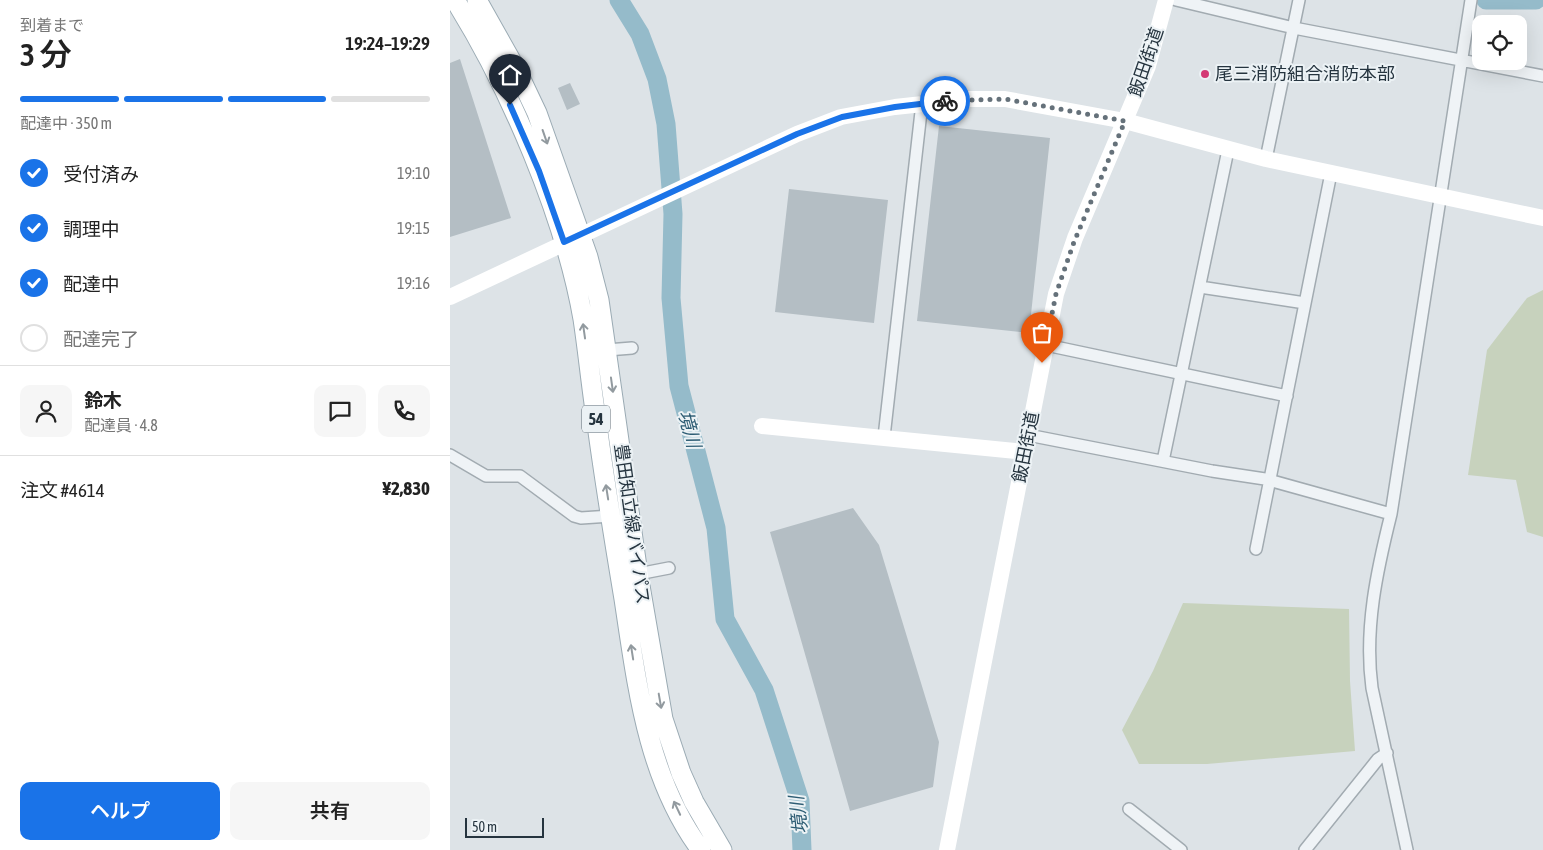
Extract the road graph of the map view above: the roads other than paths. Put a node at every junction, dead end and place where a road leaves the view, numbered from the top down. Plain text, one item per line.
1 (454, 0) edge
2 (477, 0) edge
3 (1166, 0) edge
4 (1176, 0) edge
5 (1299, 0) edge
6 (1206, 3) edge
7 (1471, 5) edge
8 (1294, 28) junction
9 (1462, 59) junction
10 (1543, 76) edge
11 (922, 103) junction
12 (1125, 121) junction
13 (1228, 150) junction
14 (1266, 159) junction
15 (1331, 173) junction
16 (1439, 196) junction
17 (1543, 218) edge
18 (572, 238) junction
19 (1200, 287) junction
20 (450, 297) edge
21 (1305, 303) junction
22 (1046, 345) junction
23 (632, 348) dead end
24 (607, 350) junction
25 (1181, 374) junction
26 (1287, 396) junction
27 (762, 426) dead end
28 (1028, 436) junction
29 (884, 437) junction
30 (1025, 452) junction
31 (450, 456) edge
32 (1163, 461) junction
33 (1270, 481) junction
34 (1392, 514) junction
35 (611, 516) junction
36 (1256, 550) dead end
37 (669, 568) dead end
38 (638, 574) junction
39 (1387, 753) junction
40 (1129, 809) dead end
41 (701, 850) edge
42 (722, 850) edge
43 (947, 850) edge
44 (1181, 850) edge
45 (1305, 850) edge
46 (1407, 850) edge

1 - 18 main road, 豊田知立線バイパス / 54
2 -> 18 main road, 豊田知立線バイパス / 54
3 - 12 street, 飯田街道
4 - 6 street
5 - 8 street
6 - 8 street
7 - 9 street
8 - 9 street
8 - 14 street
9 - 10 street
9 - 16 street
11 - 12 street
11 - 18 street
11 - 29 street
12 - 13 street
12 - 22 street, 飯田街道
13 - 14 street
13 - 19 street
14 - 15 street
15 - 16 street
15 - 21 street
16 - 17 street
16 - 34 street
18 - 20 street
18 - 24 main road, 豊田知立線バイパス / 54
35 -> 18 main road, 豊田知立線バイパス / 54
19 - 21 street
19 - 25 street
21 - 26 street
22 - 25 street
22 - 28 street, 飯田街道
23 - 24 street
24 -> 38 main road, 豊田知立線バイパス / 54
25 - 26 street
25 - 32 street
26 - 33 street
27 - 29 street
28 - 30 street, 飯田街道
28 - 32 street
29 - 30 street
30 - 43 street, 飯田街道
31 - 35 street
32 - 33 street
33 - 34 street
33 - 36 street
34 - 39 street
41 -> 35 main road, 豊田知立線バイパス / 54
37 - 38 street
38 -> 42 main road, 豊田知立線バイパス / 54
39 - 45 street
39 - 46 street
40 - 44 street

